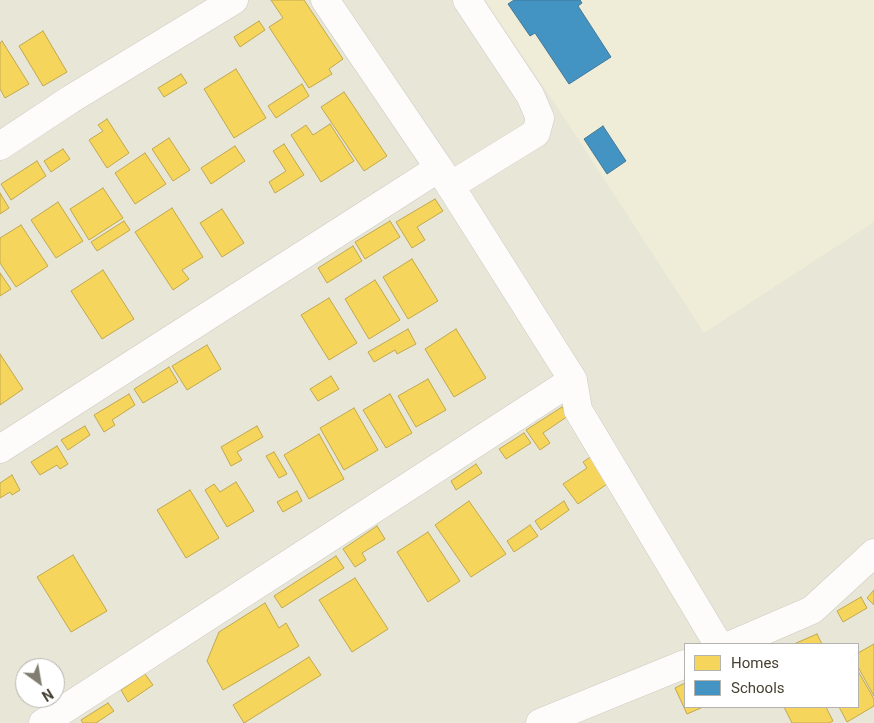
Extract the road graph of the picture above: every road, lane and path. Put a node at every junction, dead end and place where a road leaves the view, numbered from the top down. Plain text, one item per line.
1 (234, 0) edge
2 (325, 0) edge
3 (467, 0) edge
4 (0, 146) edge
5 (444, 177) junction
6 (573, 380) junction
7 (0, 449) edge
8 (874, 553) edge
9 (717, 643) edge
10 (735, 643) edge
11 (684, 664) edge
12 (43, 723) edge
13 (540, 723) edge

1 - 4 street
2 - 5 street
3 - 5 street
5 - 6 street
5 - 7 street
6 - 9 street
6 - 12 street
8 - 10 street
11 - 13 street

